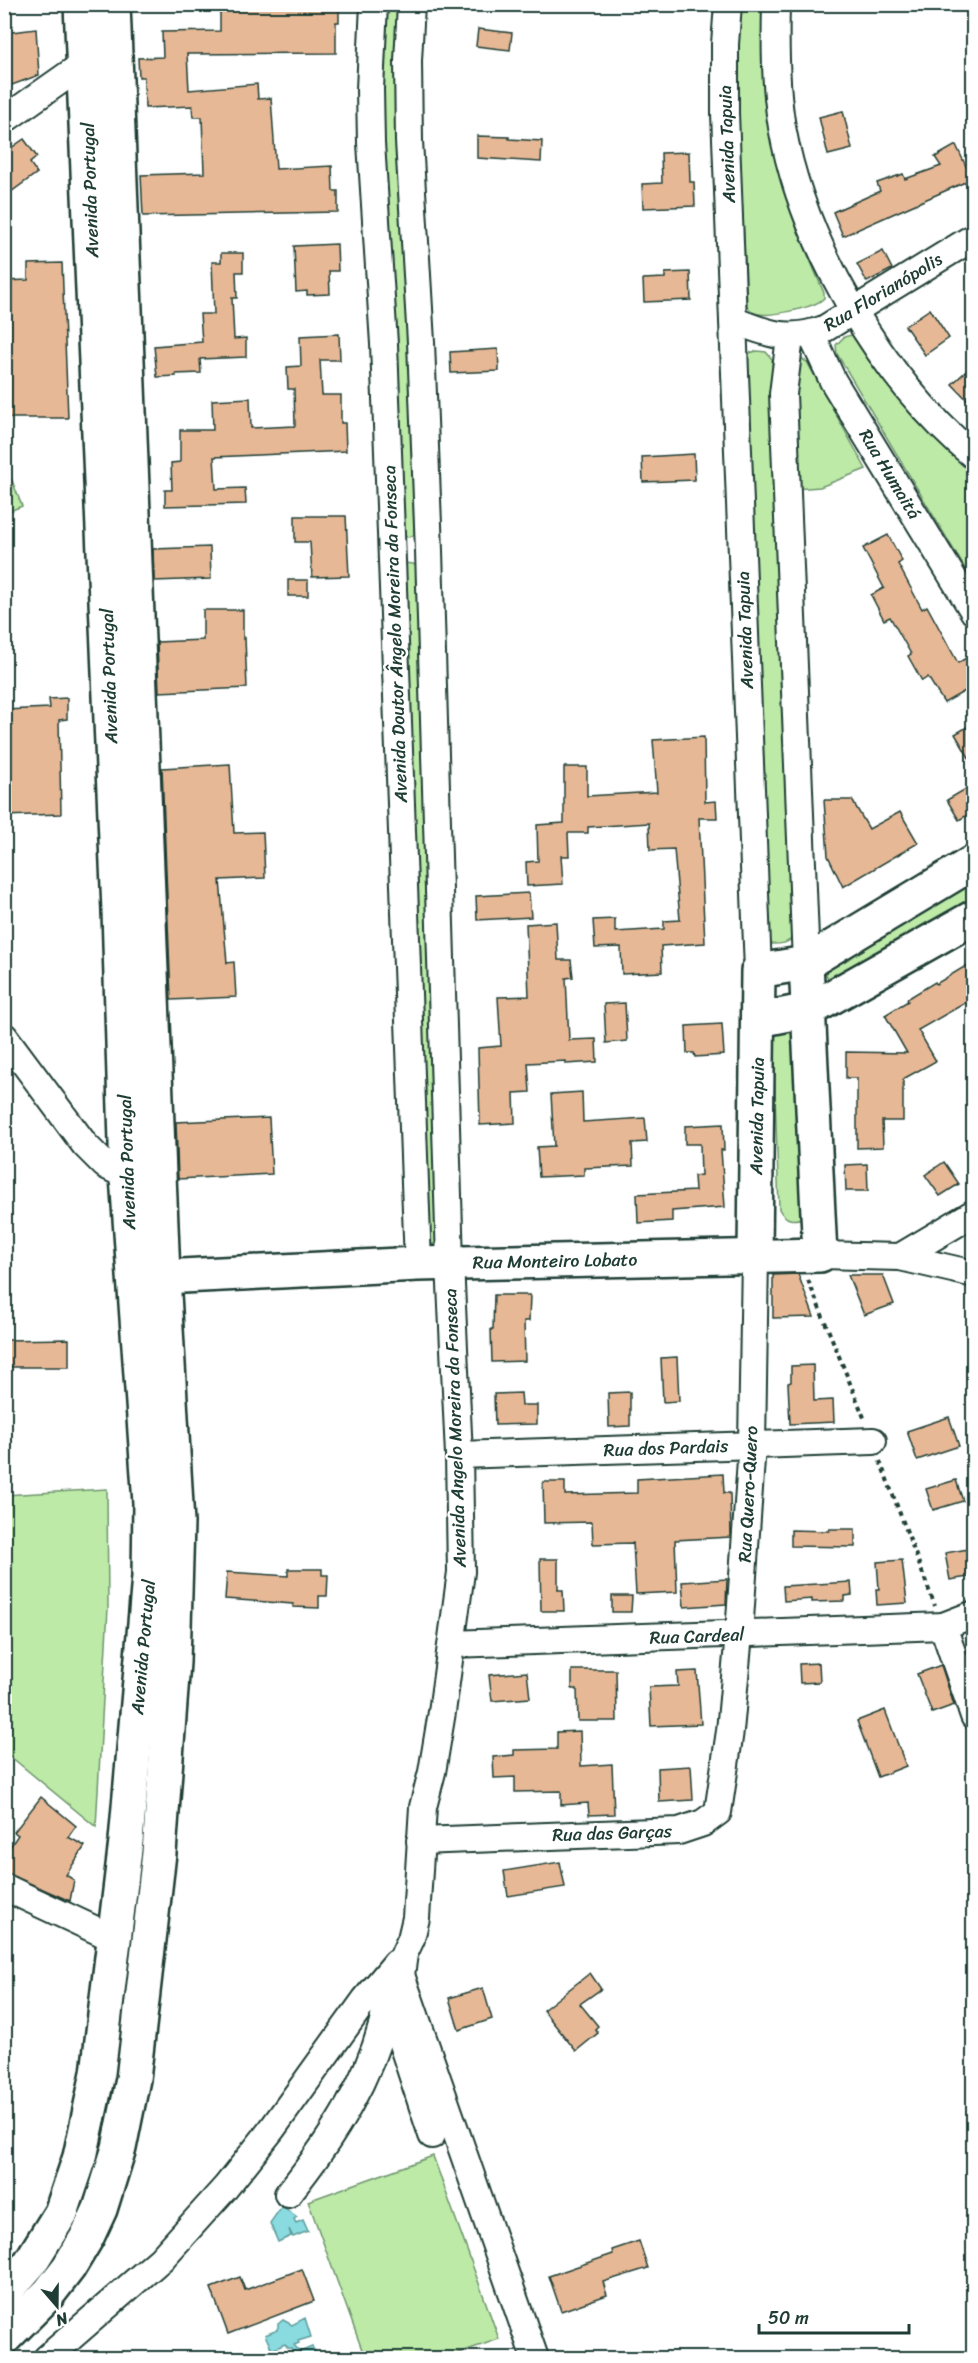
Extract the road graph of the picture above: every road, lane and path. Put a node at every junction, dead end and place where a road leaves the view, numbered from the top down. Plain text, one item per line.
1 (81, 4) edge
2 (113, 4) edge
3 (374, 4) edge
4 (411, 4) edge
5 (728, 4) edge
6 (776, 4) edge
7 (85, 63) junction
8 (4, 120) edge
9 (409, 141) junction
10 (371, 143) junction
11 (974, 237) edge
12 (854, 310) junction
13 (733, 320) junction
14 (801, 335) junction
15 (974, 456) edge
16 (429, 550) junction
17 (392, 551) junction
18 (974, 612) edge
19 (123, 622) junction
20 (974, 862) edge
21 (134, 910) junction
22 (974, 917) edge
23 (806, 963) junction
24 (758, 971) junction
25 (809, 1010) junction
26 (759, 1020) junction
27 (4, 1035) edge
28 (127, 1176) junction
29 (160, 1176) junction
30 (974, 1213) edge
31 (820, 1255) junction
32 (755, 1256) junction
33 (900, 1257) junction
34 (450, 1263) junction
35 (418, 1264) junction
36 (974, 1274) edge
37 (149, 1277) junction
38 (873, 1441) dead end
39 (752, 1445) junction
40 (459, 1455) junction
41 (974, 1614) edge
42 (943, 1626) junction
43 (739, 1634) junction
44 (452, 1644) junction
45 (974, 1716) edge
46 (729, 1731) joint
47 (420, 1841) junction
48 (4, 1887) edge
49 (115, 1939) junction
50 (402, 1965) junction
51 (388, 2001) junction
52 (432, 2135) dead end
53 (288, 2194) dead end
54 (4, 2293) edge
55 (4, 2338) edge
56 (47, 2358) edge
57 (535, 2358) edge

1 - 7 main road, Avenida Portugal
2 - 19 main road, Avenida Portugal
3 - 10 street, Avenida Doutor Ângelo Moreira da Fonseca
4 - 9 street, Avenida Doutor Ângelo Moreira da Fonseca
5 - 13 street, Avenida Tapuia
6 - 12 street
7 - 8 street
7 - 19 main road, Avenida Portugal
9 - 10 street
9 - 16 street, Avenida Doutor Ângelo Moreira da Fonseca
10 - 17 street, Avenida Doutor Ângelo Moreira da Fonseca
11 - 12 street, Rua Florianópolis
12 - 14 street, Rua Florianópolis
12 - 15 street
13 - 14 street
13 - 24 street, Avenida Tapuia
14 - 18 street, Rua Humaitá
14 - 23 street
16 - 17 street
16 - 34 street, Avenida Doutor Ângelo Moreira da Fonseca
17 - 35 street, Avenida Doutor Ângelo Moreira da Fonseca
19 - 21 main road, Avenida Portugal
20 - 23 main road
21 - 28 main road, Avenida Portugal
21 - 29 main road, Avenida Portugal
22 - 25 main road
23 - 24 main road
23 - 25 main road
24 - 26 main road, Avenida Tapuia
25 - 26 main road
25 - 31 main road
26 - 32 main road, Avenida Tapuia
27 - 28 street
28 - 29 street
28 - 37 main road, Avenida Portugal
29 - 37 main road, Avenida Portugal
30 - 33 street
31 - 32 main road, Rua Monteiro Lobato
31 - 33 street, Rua Monteiro Lobato
32 - 34 main road, Rua Monteiro Lobato
32 - 39 street, Rua Quero-Quero
33 - 36 street, Rua Monteiro Lobato
34 - 35 main road, Rua Monteiro Lobato
34 - 40 street, Avenida Angelo Moreira da Fonseca
35 - 37 main road, Rua Monteiro Lobato
37 - 49 main road, Avenida Portugal
37 - 55 main road
38 - 39 street, Rua dos Pardais
39 - 40 street, Rua dos Pardais
39 - 43 street, Rua Quero-Quero
40 - 44 street, Avenida Angelo Moreira da Fonseca
41 - 42 street, Rua Cardeal
42 - 43 street, Rua Cardeal
42 - 45 street
43 - 44 street, Rua Cardeal
43 - 46 street, Rua Quero-Quero
44 - 47 street, Avenida Angelo Moreira da Fonseca
46 - 47 street, Rua das Garças
47 - 50 street, Avenida Angelo Moreira da Fonseca
48 - 49 street
49 - 54 main road, Avenida Portugal
50 - 51 street
50 - 56 street
50 - 57 street
51 - 52 street
51 - 53 street

